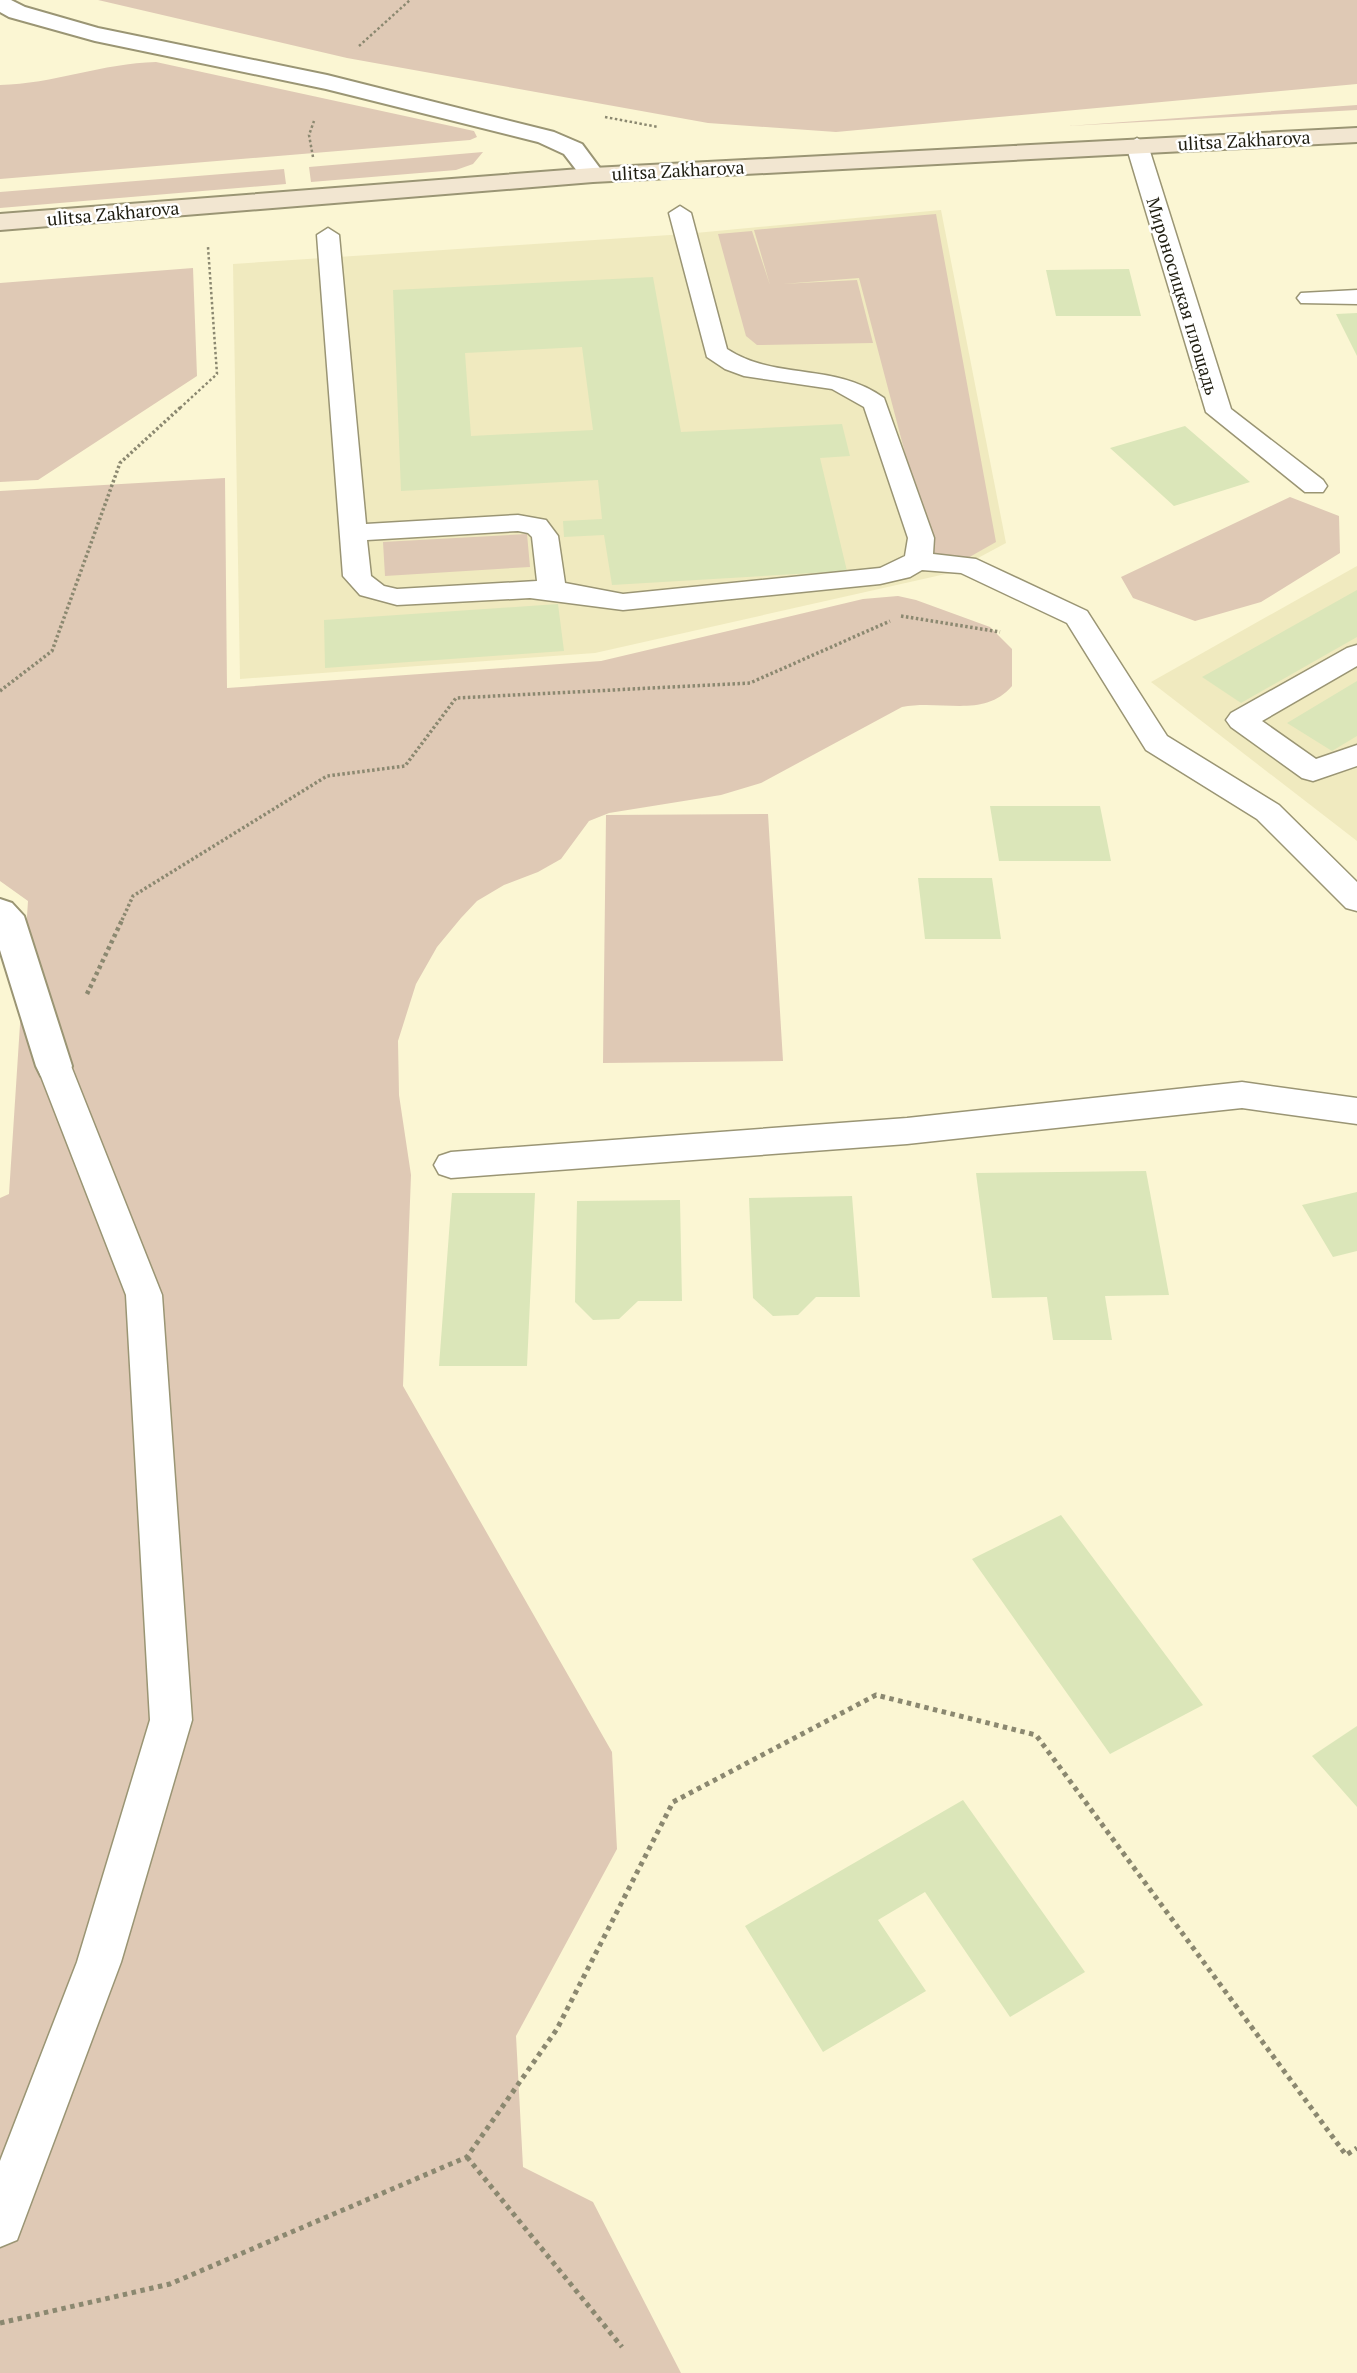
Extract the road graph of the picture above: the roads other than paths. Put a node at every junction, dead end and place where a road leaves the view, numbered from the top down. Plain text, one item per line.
1 (6, 10) edge
2 (1357, 135) edge
3 (1137, 145) junction
4 (593, 175) junction
5 (680, 213) dead end
6 (0, 222) edge
7 (328, 235) dead end
8 (1357, 297) edge
9 (1309, 298) dead end
10 (1314, 486) dead end
11 (354, 533) junction
12 (918, 561) junction
13 (552, 590) junction
14 (1357, 654) edge
15 (1357, 755) edge
16 (1357, 900) edge
17 (0, 911) edge
18 (54, 1066) joint
19 (1357, 1111) edge
20 (451, 1165) dead end
21 (0, 2223) edge

1 - 4 street
2 - 3 main road, ulitsa Zakharova
3 - 4 main road, ulitsa Zakharova
3 - 10 lane, Мироносицкая площадь
4 - 6 main road, ulitsa Zakharova
5 - 12 lane
7 - 11 lane
8 - 9 lane
11 - 13 lane
11 - 13 lane
12 - 13 lane
12 - 16 lane
14 - 15 lane
17 - 18 street
18 - 21 lane
19 - 20 lane

